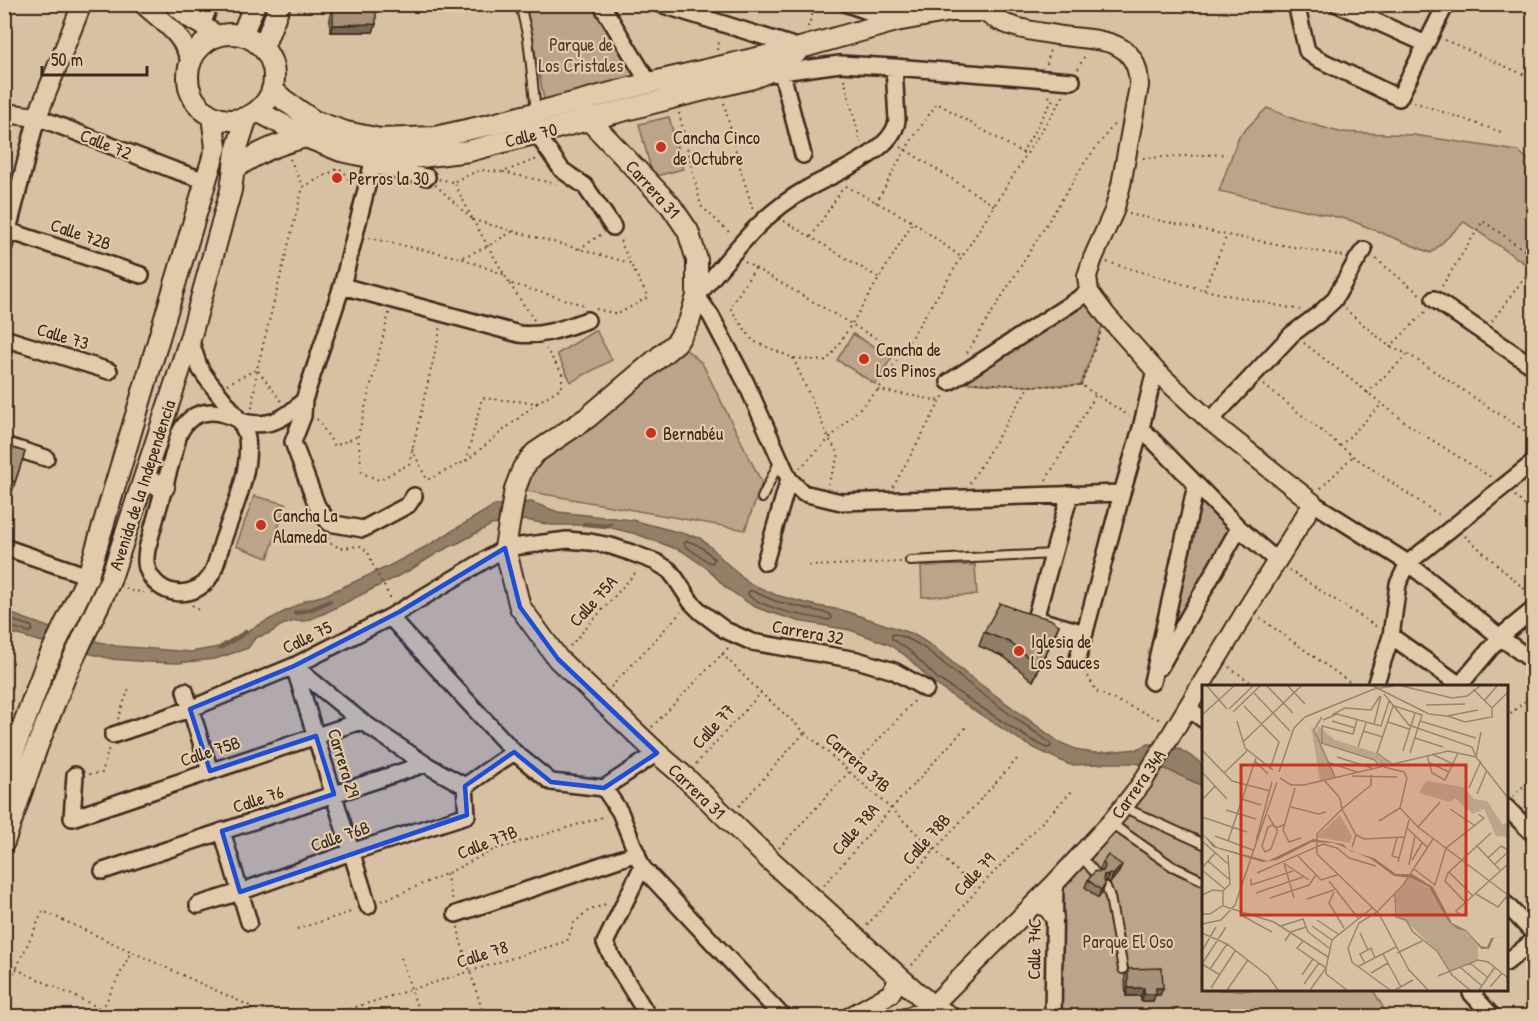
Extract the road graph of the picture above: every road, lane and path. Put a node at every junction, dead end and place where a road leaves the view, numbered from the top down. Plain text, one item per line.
1 (82, 4) edge
2 (143, 4) edge
3 (172, 4) edge
4 (210, 4) edge
5 (255, 4) edge
6 (280, 4) edge
7 (520, 4) edge
8 (601, 4) edge
9 (660, 4) edge
10 (816, 4) edge
11 (847, 4) edge
12 (1296, 4) edge
13 (1337, 4) edge
14 (1446, 4) edge
15 (1515, 4) edge
16 (950, 8) edge
17 (990, 8) edge
18 (1533, 12) edge
19 (896, 21) junction
20 (724, 24) junction
21 (211, 31) junction
22 (242, 35) junction
23 (1053, 35) junction
24 (1094, 38) junction
25 (1428, 39) junction
26 (263, 48) junction
27 (800, 48) junction
28 (190, 62) junction
29 (840, 64) junction
30 (894, 67) junction
31 (782, 73) junction
32 (761, 75) junction
33 (716, 77) junction
34 (1044, 79) junction
35 (1533, 79) edge
36 (1072, 81) junction
37 (649, 83) junction
38 (272, 89) junction
39 (676, 97) junction
40 (1400, 98) junction
41 (1053, 99) dead end
42 (573, 103) junction
43 (4, 113) edge
44 (252, 114) junction
45 (212, 116) junction
46 (37, 117) junction
47 (1118, 119) dead end
48 (590, 120) junction
49 (529, 125) junction
50 (1504, 133) dead end
51 (306, 137) junction
52 (888, 139) junction
53 (860, 141) dead end
54 (283, 143) junction
55 (905, 150) junction
56 (1022, 153) junction
57 (551, 154) junction
58 (1227, 154) dead end
59 (803, 155) dead end
60 (1026, 155) junction
61 (1125, 159) junction
62 (373, 162) junction
63 (234, 169) junction
64 (503, 172) junction
65 (427, 177) junction
66 (206, 181) junction
67 (454, 182) junction
68 (557, 184) dead end
69 (303, 187) junction
70 (748, 194) dead end
71 (876, 202) junction
72 (362, 205) junction
73 (995, 206) junction
74 (1114, 211) junction
75 (771, 213) junction
76 (472, 220) junction
77 (913, 222) junction
78 (613, 227) junction
79 (9, 231) junction
80 (513, 231) junction
81 (355, 234) junction
82 (1227, 235) junction
83 (811, 237) junction
84 (4, 246) edge
85 (488, 246) junction
86 (579, 249) junction
87 (736, 249) junction
88 (1463, 252) dead end
89 (1361, 254) junction
90 (961, 257) junction
91 (1533, 257) edge
92 (461, 258) junction
93 (1093, 258) junction
94 (630, 263) junction
95 (1533, 265) edge
96 (755, 268) junction
97 (141, 275) dead end
98 (505, 275) junction
99 (879, 278) junction
100 (509, 283) junction
101 (342, 286) junction
102 (1204, 290) junction
103 (1089, 292) junction
104 (697, 296) junction
105 (1429, 298) joint
106 (393, 299) junction
107 (1334, 300) junction
108 (444, 314) junction
109 (1319, 314) junction
110 (1106, 315) junction
111 (587, 320) dead end
112 (851, 325) junction
113 (1484, 333) junction
114 (541, 334) junction
115 (1292, 334) junction
116 (4, 338) edge
117 (190, 339) junction
118 (901, 353) junction
119 (1408, 354) junction
120 (793, 358) junction
121 (1533, 367) edge
122 (257, 369) junction
123 (1155, 370) junction
124 (109, 371) dead end
125 (1252, 376) junction
126 (950, 382) junction
127 (1082, 385) junction
128 (1029, 386) junction
129 (215, 390) junction
130 (878, 390) junction
131 (1367, 393) junction
132 (1096, 394) junction
133 (304, 400) junction
134 (537, 403) junction
135 (1382, 404) junction
136 (1210, 421) junction
137 (244, 422) junction
138 (1141, 426) junction
139 (358, 436) junction
140 (1533, 437) edge
141 (829, 439) junction
142 (4, 445) edge
143 (1340, 446) junction
144 (412, 449) junction
145 (1353, 456) junction
146 (46, 458) dead end
147 (780, 459) junction
148 (466, 461) junction
149 (1533, 462) edge
150 (789, 479) junction
151 (144, 480) junction
152 (1196, 485) junction
153 (1504, 486) junction
154 (164, 487) junction
155 (1122, 493) junction
156 (1070, 494) junction
157 (414, 495) dead end
158 (1038, 495) junction
159 (762, 498) dead end
160 (824, 498) junction
161 (961, 498) junction
162 (886, 500) junction
163 (1311, 502) junction
164 (1533, 515) edge
165 (329, 523) junction
166 (1454, 526) junction
167 (1239, 528) junction
168 (506, 543) junction
169 (4, 547) edge
170 (1053, 555) junction
171 (647, 560) junction
172 (910, 561) joint
173 (1276, 561) junction
174 (765, 562) dead end
175 (1408, 563) junction
176 (809, 566) dead end
177 (88, 576) junction
178 (385, 589) dead end
179 (1533, 597) edge
180 (691, 602) junction
181 (1247, 609) junction
182 (1533, 609) edge
183 (390, 617) junction
184 (1085, 633) junction
185 (1391, 636) junction
186 (1500, 638) junction
187 (1078, 658) joint
188 (1217, 658) junction
189 (558, 659) junction
190 (1533, 662) edge
191 (294, 666) junction
192 (1253, 685) edge
193 (1352, 685) edge
194 (1376, 685) edge
195 (1458, 685) edge
196 (1460, 685) edge
197 (129, 688) dead end
198 (926, 689) joint
199 (185, 691) dead end
200 (761, 693) junction
201 (1533, 693) edge
202 (600, 699) junction
203 (1188, 708) junction
204 (190, 709) junction
205 (1508, 716) edge
206 (1202, 719) edge
207 (361, 721) junction
208 (969, 725) dead end
209 (1176, 728) junction
210 (804, 732) junction
211 (113, 735) junction
212 (316, 736) junction
213 (641, 737) junction
214 (514, 752) junction
215 (657, 753) junction
216 (1018, 758) dead end
217 (424, 764) junction
218 (210, 771) junction
219 (102, 772) dead end
220 (848, 772) junction
221 (75, 775) dead end
222 (1533, 776) edge
223 (685, 777) junction
224 (4, 784) edge
225 (465, 786) junction
226 (604, 788) junction
227 (1072, 791) dead end
228 (334, 795) junction
229 (1508, 800) edge
230 (1123, 807) junction
231 (891, 809) junction
232 (1508, 809) edge
233 (620, 812) junction
234 (727, 819) junction
235 (1111, 822) junction
236 (222, 831) junction
237 (1533, 835) edge
238 (4, 842) edge
239 (1202, 844) edge
240 (934, 850) junction
241 (351, 852) junction
242 (1081, 855) junction
243 (639, 860) junction
244 (769, 860) junction
245 (103, 871) dead end
246 (446, 874) junction
247 (1096, 874) edge
248 (1202, 881) edge
249 (1055, 883) junction
250 (1106, 887) edge
251 (977, 890) junction
252 (240, 892) junction
253 (629, 893) junction
254 (812, 899) junction
255 (1035, 903) junction
256 (198, 905) dead end
257 (368, 906) junction
258 (1508, 906) edge
259 (456, 914) junction
260 (1054, 917) junction
261 (249, 922) dead end
262 (297, 929) dead end
263 (1533, 934) edge
264 (856, 939) junction
265 (1533, 940) edge
266 (131, 952) junction
267 (401, 958) dead end
268 (1508, 961) edge
269 (16, 969) junction
270 (1122, 969) dead end
271 (470, 972) junction
272 (900, 978) junction
273 (4, 988) edge
274 (411, 990) junction
275 (1474, 991) edge
276 (102, 1010) junction
277 (932, 1011) edge
278 (117, 1017) edge
279 (248, 1017) edge
280 (327, 1017) edge
281 (420, 1017) edge
282 (484, 1017) edge
283 (648, 1017) edge
284 (782, 1017) edge
285 (851, 1017) edge
286 (907, 1017) edge
287 (949, 1017) edge
288 (1053, 1017) edge
289 (1492, 1017) edge

1 - 46 street
2 - 28 street
3 - 21 street
4 - 21 street
5 - 22 main road
6 - 26 main road
7 - 49 lane
8 - 37 street
9 - 20 street
10 - 27 path
11 - 19 street
12 - 40 street
13 - 25 street
14 - 25 street
15 - 18 path
16 - 17 main road, Calle 70
16 - 19 main road, Calle 70
17 - 23 street
19 - 27 main road, Calle 70
20 - 27 street
20 - 33 path
21 - 22 main road
21 - 28 main road
22 - 26 main road
23 - 24 street
23 - 34 path
24 - 36 path
24 - 61 street
25 - 35 path
25 - 40 street
26 - 38 main road
27 - 32 main road, Calle 70
27 - 33 main road, Calle 70
28 - 45 main road
29 - 30 street
29 - 31 street
29 - 53 path
30 - 34 street
30 - 52 street
31 - 32 street
31 - 59 street
32 - 33 main road, Calle 70
33 - 37 main road, Calle 70
33 - 39 main road, Calle 70
33 - 70 path
34 - 36 street
36 - 60 path
37 - 42 main road, Calle 70
38 - 44 main road
38 - 49 main road, Calle 70
39 - 48 main road, Calle 70
39 - 87 path
40 - 50 path
41 - 56 path
42 - 48 main road, Carrera 31
42 - 49 main road, Calle 70
43 - 46 street, Calle 72
44 - 45 main road
44 - 51 main road, Calle 70
44 - 63 main road, Avenida de la Independencia
45 - 66 main road, Avenida de la Independencia
46 - 66 street, Calle 72
46 - 79 street
47 - 126 path
48 - 49 main road, Calle 70
48 - 104 main road, Carrera 31
49 - 57 street
49 - 62 main road, Calle 70
51 - 54 main road
51 - 62 main road, Calle 70
52 - 55 path
52 - 75 street
54 - 63 main road
54 - 69 path
55 - 56 path
55 - 71 path
55 - 73 path
56 - 60 path
57 - 64 path
57 - 78 street
58 - 61 path
60 - 73 path
61 - 74 street
62 - 65 street
62 - 72 street
63 - 117 main road, Avenida de la Independencia
64 - 67 path
64 - 68 path
65 - 67 path
65 - 76 path
66 - 177 main road, Avenida de la Independencia
67 - 76 path
69 - 72 path
69 - 122 path
71 - 77 path
71 - 83 path
72 - 81 street
73 - 90 path
74 - 82 path
74 - 93 street
75 - 83 path
75 - 87 street
76 - 80 path
76 - 85 path
77 - 90 path
77 - 99 path
78 - 86 path
78 - 94 path
79 - 84 street
79 - 97 street, Calle 72B
80 - 85 path
80 - 86 path
81 - 92 path
81 - 101 street
82 - 89 path
82 - 102 path
83 - 99 path
85 - 92 path
85 - 98 path
86 - 94 path
87 - 96 path
87 - 104 street
88 - 91 path
89 - 105 path
89 - 107 street
90 - 118 path
92 - 98 path
93 - 102 path
93 - 103 street
94 - 100 path
95 - 113 path
96 - 112 path
96 - 120 path
98 - 100 path
99 - 112 path
100 - 114 path
101 - 106 street
101 - 133 street
102 - 109 path
103 - 110 street
103 - 126 street
104 - 147 street
104 - 168 main road, Carrera 31
105 - 113 street
106 - 108 street
106 - 139 path
107 - 109 street
107 - 119 path
108 - 114 street
108 - 144 path
109 - 115 street
110 - 123 street
110 - 127 path
111 - 114 street
112 - 118 path
112 - 120 path
113 - 121 street
114 - 134 path
115 - 125 street
115 - 131 path
116 - 124 street, Calle 73
117 - 129 street
117 - 151 main road, Avenida de la Independencia
118 - 130 path
119 - 131 path
119 - 140 path
120 - 141 path
122 - 129 path
122 - 133 path
122 - 137 path
123 - 136 street
123 - 138 street
125 - 136 street
125 - 143 path
126 - 128 path
127 - 128 path
127 - 132 path
128 - 161 path
129 - 137 street
130 - 141 path
130 - 162 path
131 - 135 path
132 - 138 path
132 - 158 path
133 - 137 street
133 - 139 path
133 - 165 street
134 - 148 path
134 - 148 path
135 - 143 path
135 - 153 path
136 - 163 street
137 - 154 street
137 - 154 street
138 - 152 street
138 - 155 street
139 - 144 path
141 - 150 path
141 - 160 path
142 - 146 street
143 - 145 path
144 - 148 path
145 - 163 path
145 - 166 path
147 - 150 street
147 - 159 lane
149 - 153 street
150 - 160 street
150 - 174 street
151 - 154 main road
151 - 238 main road, Avenida de la Independencia
152 - 167 street
152 - 167 street
153 - 164 path
153 - 166 street
155 - 156 street
155 - 184 street
156 - 158 street
156 - 170 street
157 - 165 street
158 - 161 street
160 - 162 street
161 - 162 street
163 - 173 street, Carrera 34A
163 - 175 street
165 - 178 path
166 - 175 street
166 - 179 path
167 - 173 street
168 - 171 street
168 - 183 street, Calle 75
168 - 189 main road, Carrera 31
169 - 177 street
170 - 172 lane
170 - 184 street
171 - 180 street
171 - 189 path, Calle 75A
172 - 176 path
173 - 181 street, Carrera 34A
173 - 185 path
175 - 185 street
175 - 186 street
177 - 224 main road, Avenida de la Independencia
180 - 198 street, Carrera 32
180 - 202 path
181 - 188 street, Carrera 34A
181 - 193 path
182 - 186 street
183 - 191 street, Calle 75
183 - 214 street
184 - 187 street
185 - 194 street
185 - 195 street
186 - 190 street
186 - 196 street
187 - 209 path
188 - 192 path
188 - 203 street, Carrera 34A
189 - 202 main road, Carrera 31
191 - 204 street, Calle 75
191 - 207 street
191 - 212 street, Carrera 29
197 - 211 path
198 - 220 path
199 - 204 street
200 - 210 path, Carrera 31B
200 - 213 path, Carrera 31B
200 - 223 path, Calle 77
201 - 205 path
202 - 213 main road, Carrera 31
203 - 206 street
203 - 209 street, Carrera 34A
204 - 211 street, Calle 75
204 - 218 street
207 - 212 street, Calle 75B
207 - 217 street
208 - 231 path, Calle 78A
209 - 230 street, Carrera 34A
210 - 220 path, Carrera 31B
210 - 234 path
211 - 219 path
212 - 218 street, Calle 75B
212 - 228 street, Carrera 29
213 - 215 main road, Carrera 31
214 - 225 street
214 - 226 street
215 - 223 main road, Carrera 31
215 - 226 street
216 - 240 path, Calle 78B
217 - 225 street
217 - 228 street, Calle 76
218 - 221 street, Calle 75B
220 - 231 path, Carrera 31B
220 - 244 path
222 - 229 path
223 - 234 main road, Carrera 31
225 - 241 street, Calle 76B
226 - 233 street
227 - 251 path, Calle 79
228 - 236 street, Calle 76
228 - 241 street, Carrera 29
230 - 235 street, Carrera 34A
230 - 239 lane
231 - 240 path, Carrera 31B
231 - 254 path, Calle 78A
232 - 237 street
233 - 243 street
233 - 246 path, Calle 77B
234 - 244 main road, Carrera 31
235 - 242 street, Carrera 34A
235 - 248 lane
236 - 245 street, Calle 76
236 - 252 street
240 - 251 path, Carrera 31B
240 - 264 path, Calle 78B
241 - 252 street, Calle 76B
241 - 257 street, Carrera 29
242 - 247 lane
242 - 249 street, Carrera 34A
243 - 253 street
243 - 259 street
243 - 284 street
244 - 254 main road, Carrera 31
246 - 257 path, Calle 77B
246 - 259 path
249 - 255 street, Carrera 34A
249 - 260 street, Calle 74C
250 - 270 lane
251 - 272 path, Calle 79
252 - 256 street, Calle 76B
252 - 261 street
253 - 271 path, Calle 78
253 - 283 street
254 - 264 main road, Carrera 31
255 - 260 street
255 - 277 street, Carrera 34A
257 - 262 path
258 - 263 street
259 - 271 path
260 - 288 street, Calle 74C
264 - 272 main road, Carrera 31
265 - 268 street
266 - 269 path
266 - 276 path
266 - 279 path
267 - 274 path
269 - 273 path
269 - 276 path
271 - 274 path, Calle 78
271 - 282 path
272 - 277 main road, Carrera 31
272 - 285 street
274 - 280 path, Calle 78
274 - 281 path
275 - 289 street
276 - 278 path
277 - 286 street, Carrera 34A
277 - 287 main road, Carrera 31

